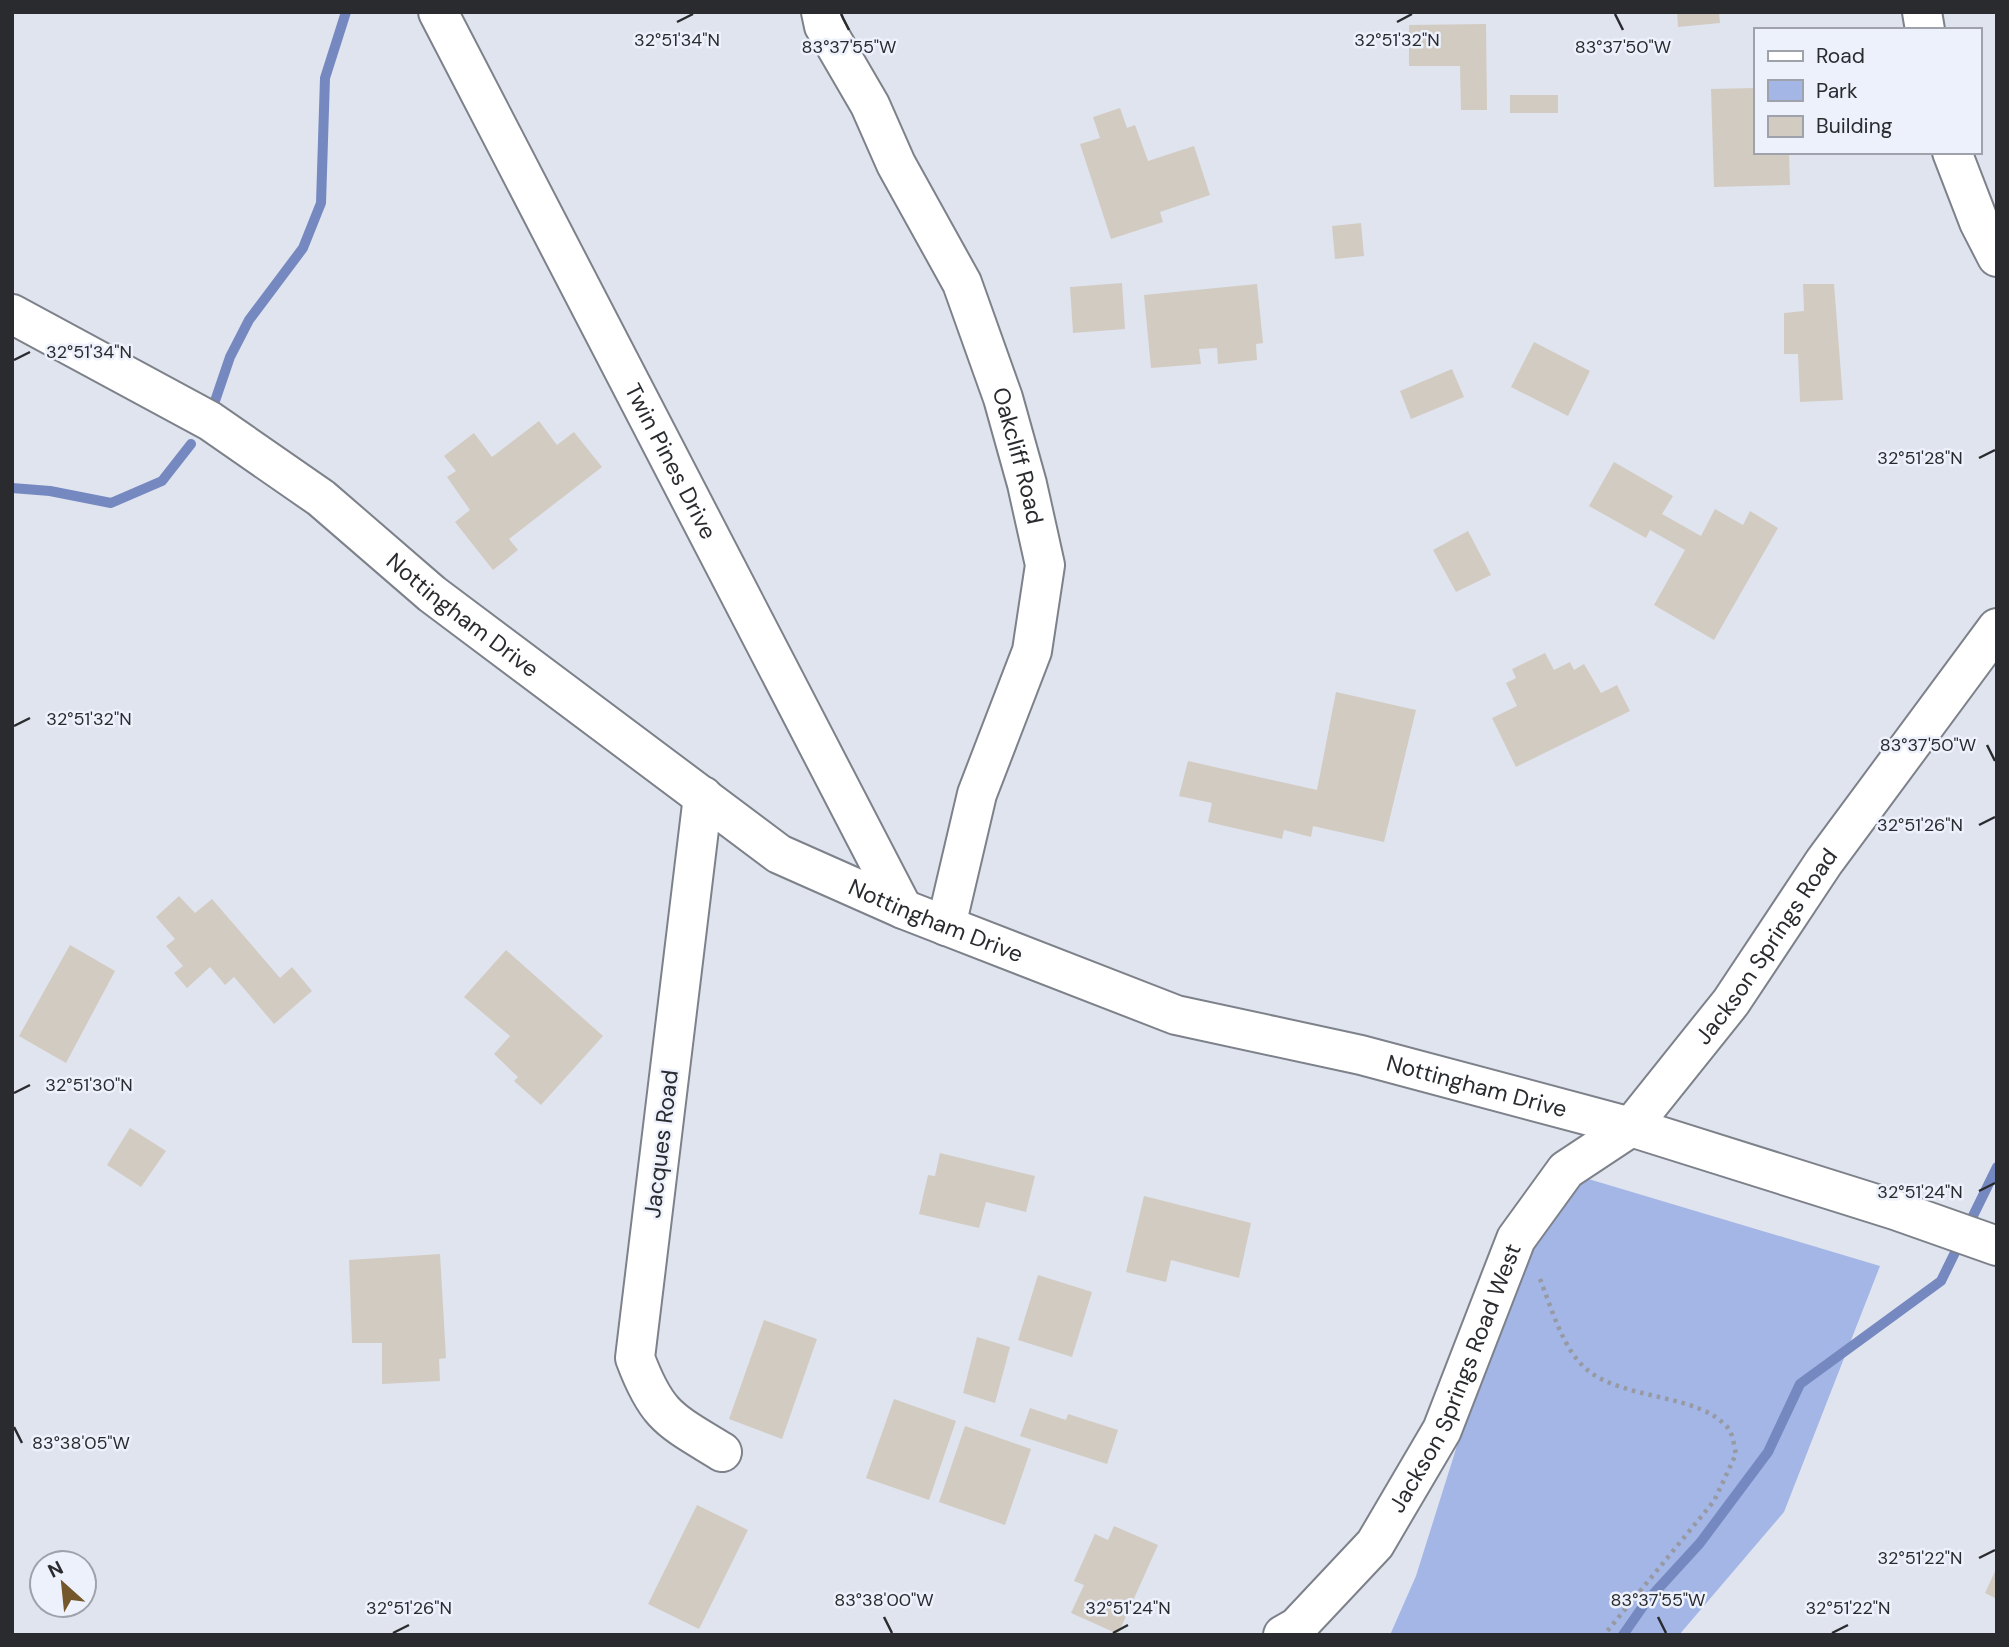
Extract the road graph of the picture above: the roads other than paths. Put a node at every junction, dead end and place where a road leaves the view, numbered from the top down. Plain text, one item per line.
1 (438, 12) edge
2 (821, 12) edge
3 (1953, 154) edge
4 (1997, 257) edge
5 (12, 314) edge
6 (1997, 628) edge
7 (703, 796) junction
8 (903, 909) junction
9 (946, 926) junction
10 (1631, 1127) junction
11 (1992, 1244) edge
12 (722, 1452) dead end
13 (1283, 1635) edge

1 - 8 street, Twin Pines Drive
2 - 9 street, Oakcliff Road
3 - 4 street
5 - 7 street, Nottingham Drive
6 - 10 street, Jackson Springs Road
7 - 8 street, Nottingham Drive
7 - 12 street, Jacques Road
8 - 9 street, Nottingham Drive
9 - 10 street, Nottingham Drive
10 - 11 street, Nottingham Drive
10 - 13 street, Jackson Springs Road West

